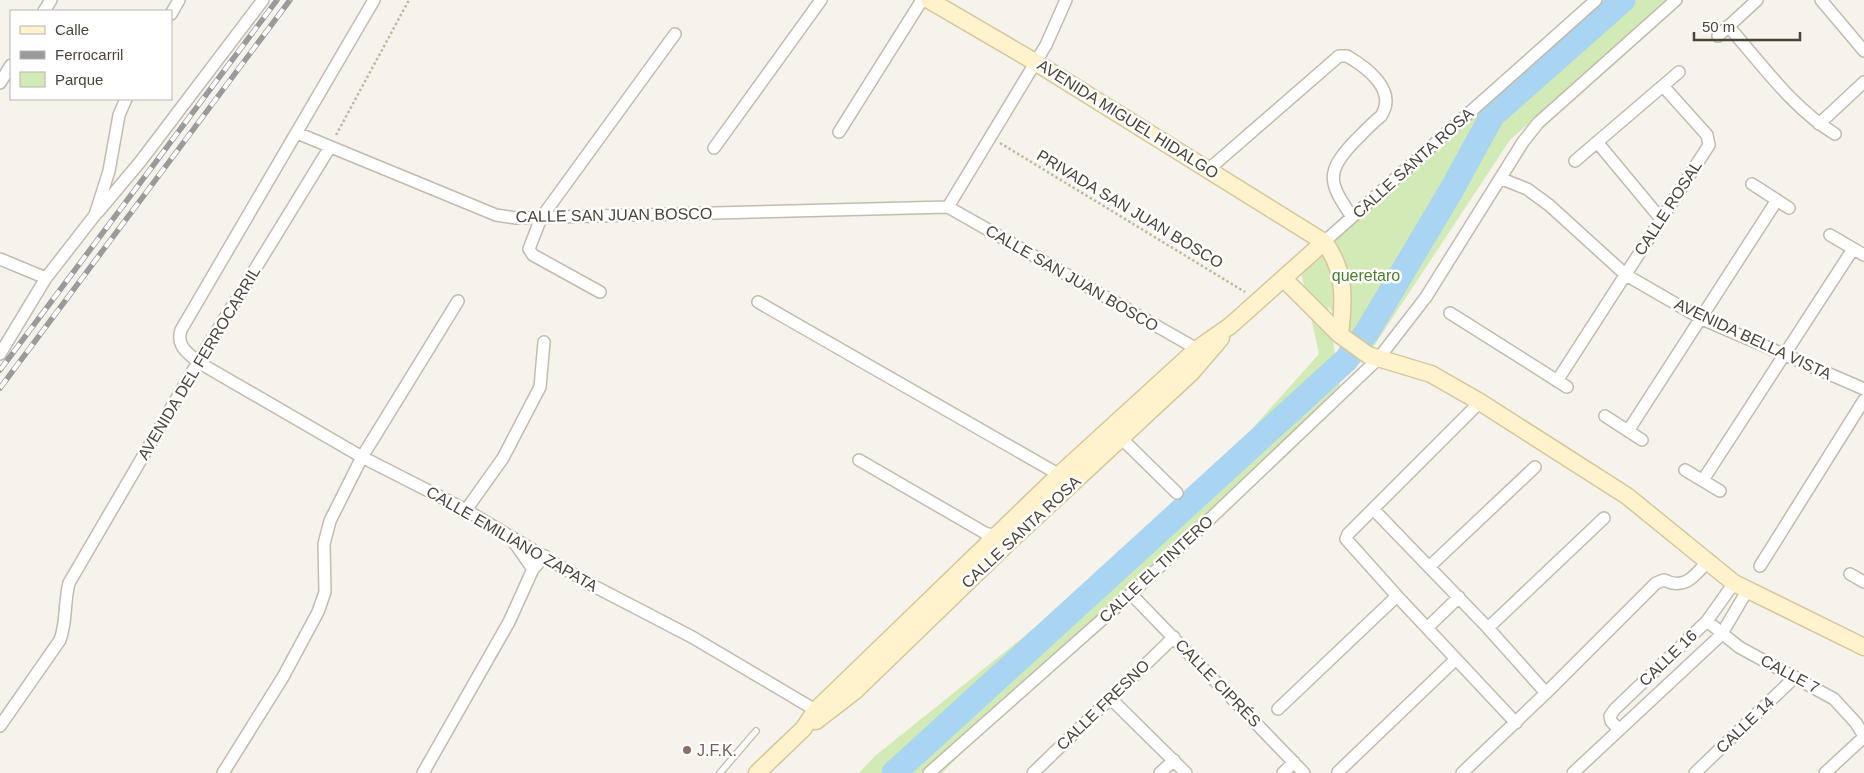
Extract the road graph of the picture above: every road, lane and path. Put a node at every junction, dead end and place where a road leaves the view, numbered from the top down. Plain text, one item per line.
1 (178, 0) edge
2 (263, 0) edge
3 (374, 0) edge
4 (409, 0) edge
5 (821, 0) edge
6 (922, 0) edge
7 (929, 0) edge
8 (1066, 0) edge
9 (1596, 0) edge
10 (1676, 0) edge
11 (1757, 0) edge
12 (1821, 0) edge
13 (172, 12) edge
14 (1728, 26) junction
15 (675, 34) dead end
16 (1718, 36) dead end
17 (1864, 51) edge
18 (1035, 62) junction
19 (10, 67) edge
20 (1679, 72) dead end
21 (1864, 82) edge
22 (0, 84) edge
23 (1663, 86) junction
24 (126, 100) edge
25 (1819, 124) junction
26 (839, 132) dead end
27 (297, 133) junction
28 (1835, 134) dead end
29 (990, 138) junction
30 (1597, 142) junction
31 (330, 148) junction
32 (714, 148) dead end
33 (1575, 161) dead end
34 (1209, 169) junction
35 (1502, 179) junction
36 (1752, 184) dead end
37 (1777, 200) junction
38 (948, 207) junction
39 (1789, 208) dead end
40 (95, 215) junction
41 (1352, 217) junction
42 (541, 218) junction
43 (1660, 219) junction
44 (1830, 235) dead end
45 (1324, 242) junction
46 (1853, 249) junction
47 (1864, 255) edge
48 (0, 259) edge
49 (1626, 275) junction
50 (46, 278) junction
51 (1284, 279) junction
52 (600, 292) dead end
53 (1259, 300) junction
54 (458, 301) dead end
55 (758, 302) dead end
56 (1450, 313) dead end
57 (1702, 319) junction
58 (1230, 326) junction
59 (1343, 337) junction
60 (544, 342) dead end
61 (1197, 349) junction
62 (0, 354) edge
63 (1783, 355) junction
64 (1373, 357) junction
65 (198, 362) junction
66 (1864, 389) edge
67 (1864, 400) edge
68 (1480, 402) junction
69 (1134, 416) junction
70 (1605, 416) dead end
71 (1628, 431) junction
72 (1121, 438) junction
73 (1642, 440) dead end
74 (362, 457) junction
75 (859, 460) dead end
76 (1535, 467) dead end
77 (1685, 470) dead end
78 (1066, 479) junction
79 (1703, 480) junction
80 (1720, 490) dead end
81 (1176, 493) dead end
82 (1373, 509) junction
83 (466, 510) junction
84 (1604, 518) dead end
85 (509, 535) junction
86 (1003, 539) junction
87 (545, 556) junction
88 (1707, 562) junction
89 (1760, 566) dead end
90 (1429, 567) junction
91 (533, 569) junction
92 (1850, 574) dead end
93 (1864, 582) edge
94 (1740, 587) junction
95 (1130, 594) junction
96 (1397, 596) junction
97 (1459, 597) junction
98 (1707, 621) junction
99 (1427, 628) junction
100 (1488, 628) junction
101 (1721, 634) junction
102 (1174, 637) junction
103 (1864, 647) edge
104 (1456, 659) junction
105 (1795, 677) junction
106 (1546, 693) junction
107 (1110, 698) junction
108 (1278, 709) dead end
109 (821, 713) junction
110 (1516, 723) junction
111 (0, 726) edge
112 (1619, 730) junction
113 (756, 731) dead end
114 (1864, 737) edge
115 (1174, 760) junction
116 (1294, 762) junction
117 (932, 772) edge
118 (1338, 772) edge
119 (223, 773) edge
120 (423, 773) edge
121 (720, 773) edge
122 (757, 773) edge
123 (1032, 773) edge
124 (1160, 773) edge
125 (1186, 773) edge
126 (1283, 773) edge
127 (1304, 773) edge
128 (1462, 773) edge
129 (1573, 773) edge
130 (1695, 773) edge
131 (1825, 773) edge

1 - 13 street
2 - 40 street
3 - 27 street, CALLE EMILIANO ZAPATA
4 - 31 path
5 - 32 street
6 - 26 street
7 - 18 street, AVENIDA MIGUEL HIDALGO
8 - 18 street
9 - 41 street, CALLE SANTA ROSA
10 - 35 street, CALLE EL TINTERO
11 - 14 street
12 - 17 street
14 - 16 street
14 - 25 street
15 - 42 street
18 - 29 street
18 - 34 street, AVENIDA MIGUEL HIDALGO
19 - 22 street
20 - 23 street
21 - 25 street
23 - 30 street
23 - 43 street, CALLE ROSAL
24 - 40 street
25 - 28 street
27 - 31 street, CALLE SAN JUAN BOSCO
27 - 65 street, CALLE EMILIANO ZAPATA
29 - 38 street
29 - 53 path, PRIVADA SAN JUAN BOSCO
30 - 33 street
30 - 43 street
31 - 42 street, CALLE SAN JUAN BOSCO
31 - 65 street, AVENIDA DEL FERROCARRIL
34 - 41 street
34 - 45 street, AVENIDA MIGUEL HIDALGO
35 - 49 street, AVENIDA BELLA VISTA
35 - 64 street, CALLE EL TINTERO
36 - 37 street
37 - 39 street
37 - 57 street
38 - 42 street, CALLE SAN JUAN BOSCO
38 - 61 street, CALLE SAN JUAN BOSCO
40 - 50 street
41 - 45 street, CALLE SANTA ROSA
42 - 52 street
43 - 49 street, CALLE ROSAL
44 - 46 street
45 - 51 street, CALLE SANTA ROSA
45 - 59 street
46 - 47 street
46 - 63 street
48 - 50 street
49 - 56 street, CALLE ROSAL
49 - 57 street, AVENIDA BELLA VISTA
50 - 62 street
51 - 53 street, CALLE SANTA ROSA
51 - 59 street
53 - 58 street, CALLE SANTA ROSA
54 - 74 street
55 - 78 street
57 - 63 street, AVENIDA BELLA VISTA
57 - 71 street
58 - 61 street, CALLE SANTA ROSA
58 - 69 street, CALLE SANTA ROSA
59 - 64 street
60 - 83 street
61 - 69 street, CALLE SANTA ROSA
63 - 66 street, AVENIDA BELLA VISTA
63 - 79 street
64 - 68 street
64 - 95 street, CALLE EL TINTERO
65 - 74 street, CALLE EMILIANO ZAPATA
65 - 111 street, AVENIDA DEL FERROCARRIL
67 - 89 street
68 - 82 street
68 - 88 street
69 - 72 street, CALLE SANTA ROSA
69 - 78 street, CALLE SANTA ROSA
70 - 71 street
71 - 73 street
72 - 78 street, CALLE SANTA ROSA
72 - 81 street
74 - 83 street, CALLE EMILIANO ZAPATA
74 - 119 street
75 - 86 street
76 - 90 street
77 - 79 street
78 - 86 street, CALLE SANTA ROSA
79 - 80 street
82 - 90 street
82 - 96 street
83 - 85 street, CALLE EMILIANO ZAPATA
84 - 100 street
85 - 87 street, CALLE EMILIANO ZAPATA
85 - 91 street
86 - 109 street, CALLE SANTA ROSA
87 - 91 street
87 - 109 street, CALLE EMILIANO ZAPATA
88 - 94 street
88 - 106 street
90 - 97 street
91 - 120 street
92 - 93 street
94 - 98 street, CALLE 16
94 - 101 street, CALLE 16
94 - 103 street
95 - 102 street, CALLE CIPRÉS
95 - 117 street, CALLE EL TINTERO
96 - 99 street
96 - 108 street
97 - 99 street
97 - 100 street
98 - 101 street, CALLE 7
98 - 112 street, CALLE 16
99 - 104 street
100 - 106 street
101 - 105 street, CALLE 7
101 - 112 street, CALLE 16
102 - 107 street, CALLE FRESNO
102 - 116 street, CALLE CIPRÉS
104 - 110 street
104 - 118 street
105 - 114 street, CALLE 7
105 - 130 street, CALLE 14
106 - 110 street
107 - 115 street
107 - 123 street, CALLE FRESNO
109 - 122 street, CALLE SANTA ROSA
110 - 128 street
112 - 129 street, CALLE 16
113 - 121 lane
114 - 131 street
115 - 124 street
115 - 125 street
116 - 126 street
116 - 127 street, CALLE CIPRÉS

